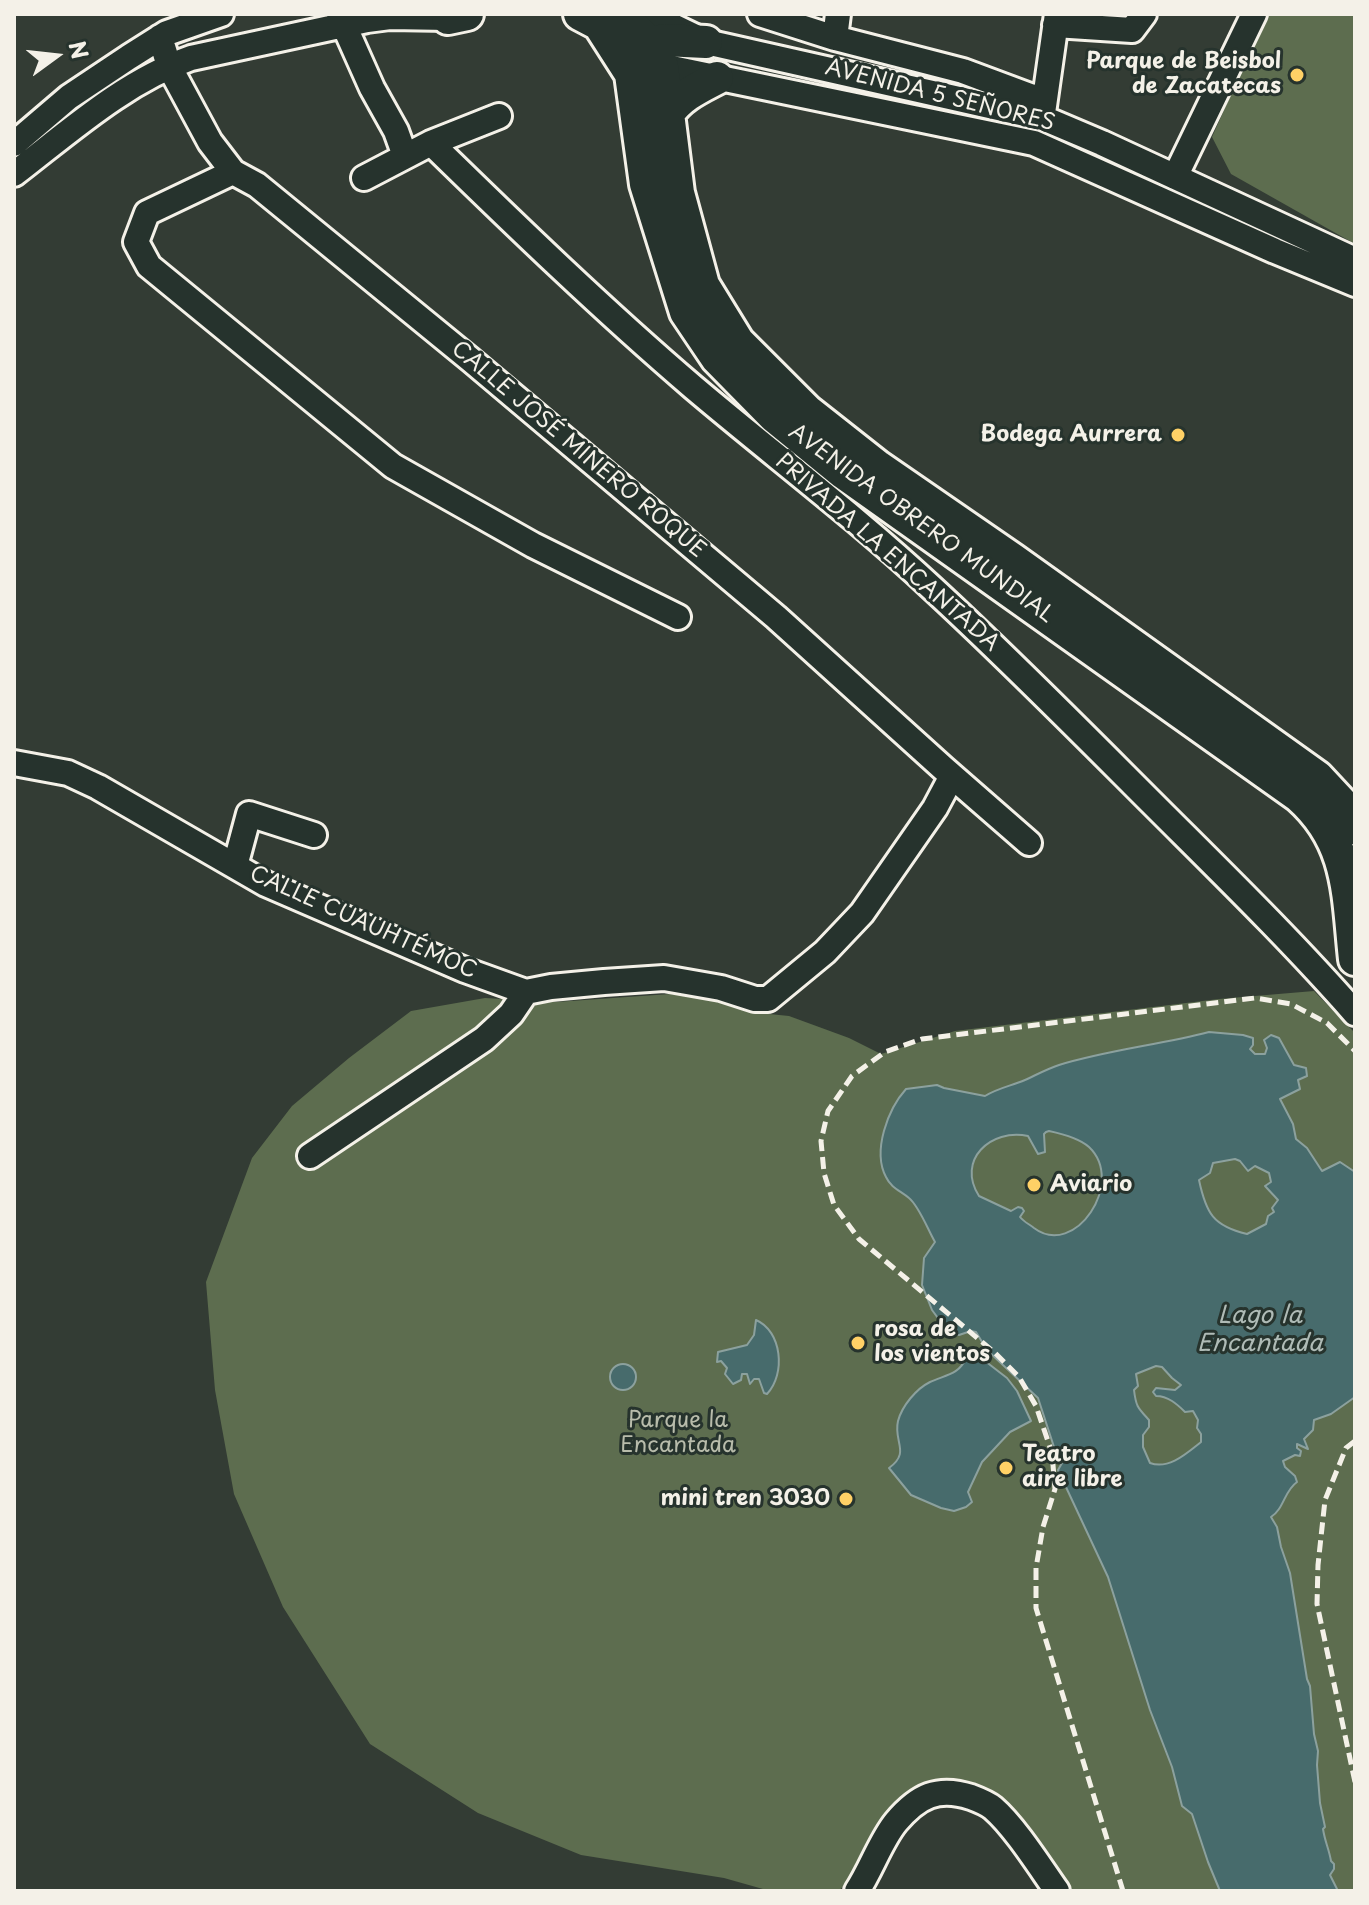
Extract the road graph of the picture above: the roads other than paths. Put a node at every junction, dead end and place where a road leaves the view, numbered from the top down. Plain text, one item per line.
1 (221, 14) edge
2 (760, 14) edge
3 (838, 14) edge
4 (1144, 14) edge
5 (1254, 14) edge
6 (456, 15) edge
7 (600, 17) edge
8 (353, 18) edge
9 (1056, 20) edge
10 (160, 37) junction
11 (835, 38) junction
12 (706, 42) joint
13 (646, 50) edge
14 (169, 66) junction
15 (717, 78) junction
16 (1044, 108) junction
17 (668, 114) junction
18 (499, 116) dead end
19 (431, 143) junction
20 (1034, 143) junction
21 (14, 144) edge
22 (405, 156) junction
23 (233, 172) junction
24 (14, 174) edge
25 (1175, 177) junction
26 (364, 178) dead end
27 (1289, 228) junction
28 (1275, 251) junction
29 (1355, 260) edge
30 (1355, 284) edge
31 (678, 617) dead end
32 (14, 763) edge
33 (952, 776) junction
34 (1345, 792) edge
35 (1355, 828) edge
36 (314, 835) dead end
37 (1029, 843) dead end
38 (235, 866) junction
39 (1355, 959) edge
40 (1355, 970) edge
41 (1327, 980) junction
42 (526, 992) junction
43 (1355, 1013) edge
44 (310, 1156) dead end
45 (860, 1888) edge
46 (1057, 1891) edge

1 - 10 street
2 - 11 street
3 - 11 street
4 - 9 street
5 - 25 street
6 - 8 street
7 - 13 main road
8 - 14 street
8 - 22 street
9 - 16 street
10 - 14 street, CALLE JOSÉ MINERO ROQUE
10 - 21 street
11 - 16 street
12 - 13 main road
12 - 16 street, AVENIDA 5 SEÑORES
13 - 15 street, AVENIDA 5 SEÑORES
13 - 17 main road, AVENIDA OBRERO MUNDIAL
13 - 39 main road, AVENIDA OBRERO MUNDIAL
14 - 23 street, CALLE JOSÉ MINERO ROQUE
14 - 24 street
15 - 17 main road
15 - 20 street, AVENIDA 5 SEÑORES
16 - 20 street
16 - 25 street, AVENIDA 5 SEÑORES
17 - 34 main road, AVENIDA OBRERO MUNDIAL
18 - 19 street
19 - 22 street
19 - 41 street, PRIVADA LA ENCANTADA
20 - 28 street, AVENIDA 5 SEÑORES
22 - 26 street
23 - 31 street
23 - 33 street, CALLE JOSÉ MINERO ROQUE
25 - 27 street, AVENIDA 5 SEÑORES
27 - 28 street
27 - 29 street, AVENIDA 5 SEÑORES
28 - 30 street, AVENIDA 5 SEÑORES
32 - 38 street, CALLE CUAUHTÉMOC
33 - 37 street, CALLE JOSÉ MINERO ROQUE
33 - 42 street
34 - 35 main road, AVENIDA OBRERO MUNDIAL
36 - 38 street
38 - 42 street, CALLE CUAUHTÉMOC
40 - 41 street
41 - 43 street, PRIVADA LA ENCANTADA
42 - 44 street
45 - 46 street

